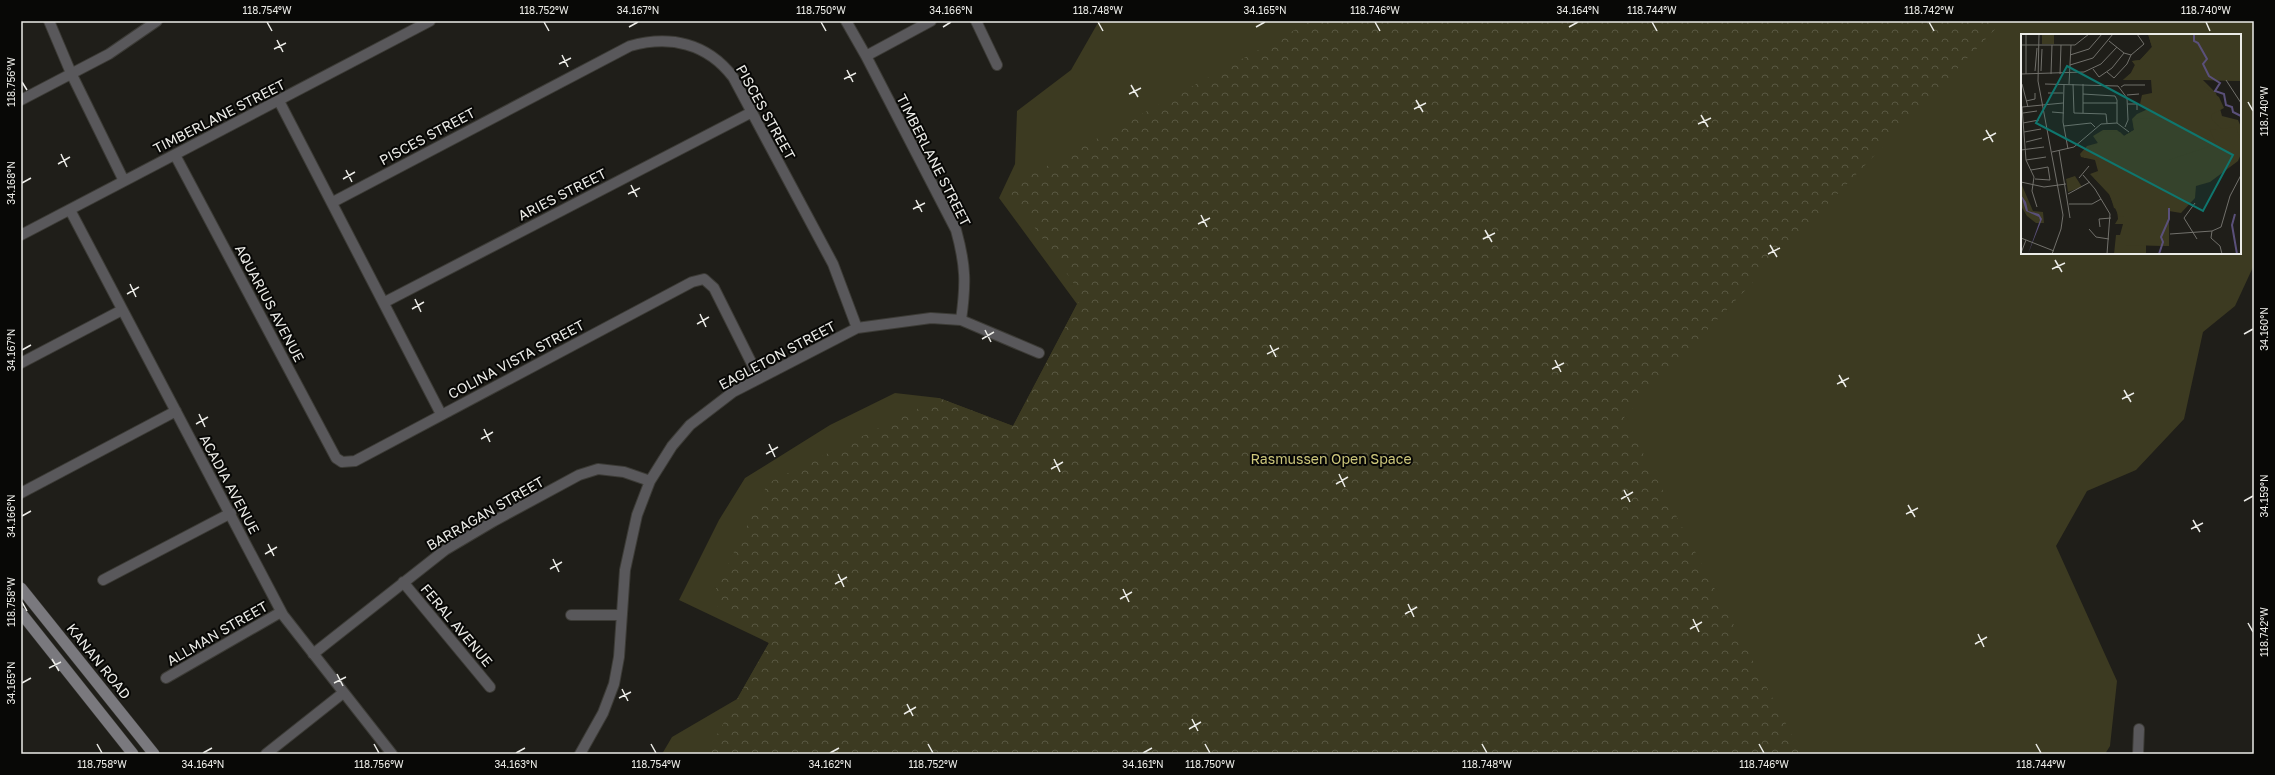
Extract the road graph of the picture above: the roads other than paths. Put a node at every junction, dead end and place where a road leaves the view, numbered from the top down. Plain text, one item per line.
1 (49, 21) edge
2 (157, 21) edge
3 (430, 21) edge
4 (846, 21) edge
5 (931, 21) edge
6 (976, 21) edge
7 (866, 56) junction
8 (997, 65) dead end
9 (71, 73) junction
10 (21, 100) edge
11 (279, 101) junction
12 (752, 112) junction
13 (176, 155) junction
14 (124, 181) junction
15 (333, 202) junction
16 (70, 210) junction
17 (21, 235) edge
18 (385, 302) junction
19 (122, 310) junction
20 (961, 320) junction
21 (857, 328) junction
22 (1038, 353) dead end
23 (21, 363) edge
24 (759, 378) junction
25 (176, 411) junction
26 (441, 414) junction
27 (342, 462) joint
28 (650, 481) junction
29 (21, 493) edge
30 (231, 513) junction
31 (103, 580) dead end
32 (403, 582) junction
33 (21, 588) edge
34 (281, 612) junction
35 (21, 613) edge
36 (571, 615) dead end
37 (620, 615) junction
38 (313, 654) junction
39 (166, 678) dead end
40 (490, 687) dead end
41 (343, 692) junction
42 (2139, 729) dead end
43 (133, 754) edge
44 (154, 754) edge
45 (266, 754) edge
46 (392, 754) edge
47 (580, 754) edge
48 (2138, 754) edge

1 - 9 street
2 - 9 street
3 - 11 street, TIMBERLANE STREET
4 - 7 street, TIMBERLANE STREET
5 - 7 street
6 - 8 street
7 - 20 street, TIMBERLANE STREET
9 - 10 street
9 - 14 street
11 - 13 street, TIMBERLANE STREET
11 - 15 street
12 - 15 street, PISCES STREET
12 - 18 street, ARIES STREET
12 - 21 street, PISCES STREET
13 - 14 street, TIMBERLANE STREET
13 - 27 street, AQUARIUS AVENUE
14 - 16 street, TIMBERLANE STREET
15 - 18 street
16 - 17 street, TIMBERLANE STREET
16 - 19 street, ACADIA AVENUE
18 - 26 street
19 - 23 street
19 - 25 street, ACADIA AVENUE
20 - 21 street, EAGLETON STREET
20 - 22 street, EAGLETON STREET
21 - 24 street, EAGLETON STREET
24 - 26 street, COLINA VISTA STREET
24 - 28 street, EAGLETON STREET
25 - 29 street
25 - 30 street, ACADIA AVENUE
26 - 27 street, COLINA VISTA STREET
28 - 32 street, BARRAGAN STREET
28 - 37 street, EAGLETON STREET
30 - 31 street
30 - 34 street, ACADIA AVENUE
32 - 38 street, BARRAGAN STREET
32 - 40 street, FERAL AVENUE
33 - 44 main road, KANAN ROAD
34 - 38 street, ACADIA AVENUE
34 - 39 street, ALLMAN STREET
35 - 43 main road
36 - 37 street
37 - 47 street, EAGLETON STREET
38 - 41 street, ACADIA AVENUE
41 - 45 street
41 - 46 street, ACADIA AVENUE
42 - 48 street

